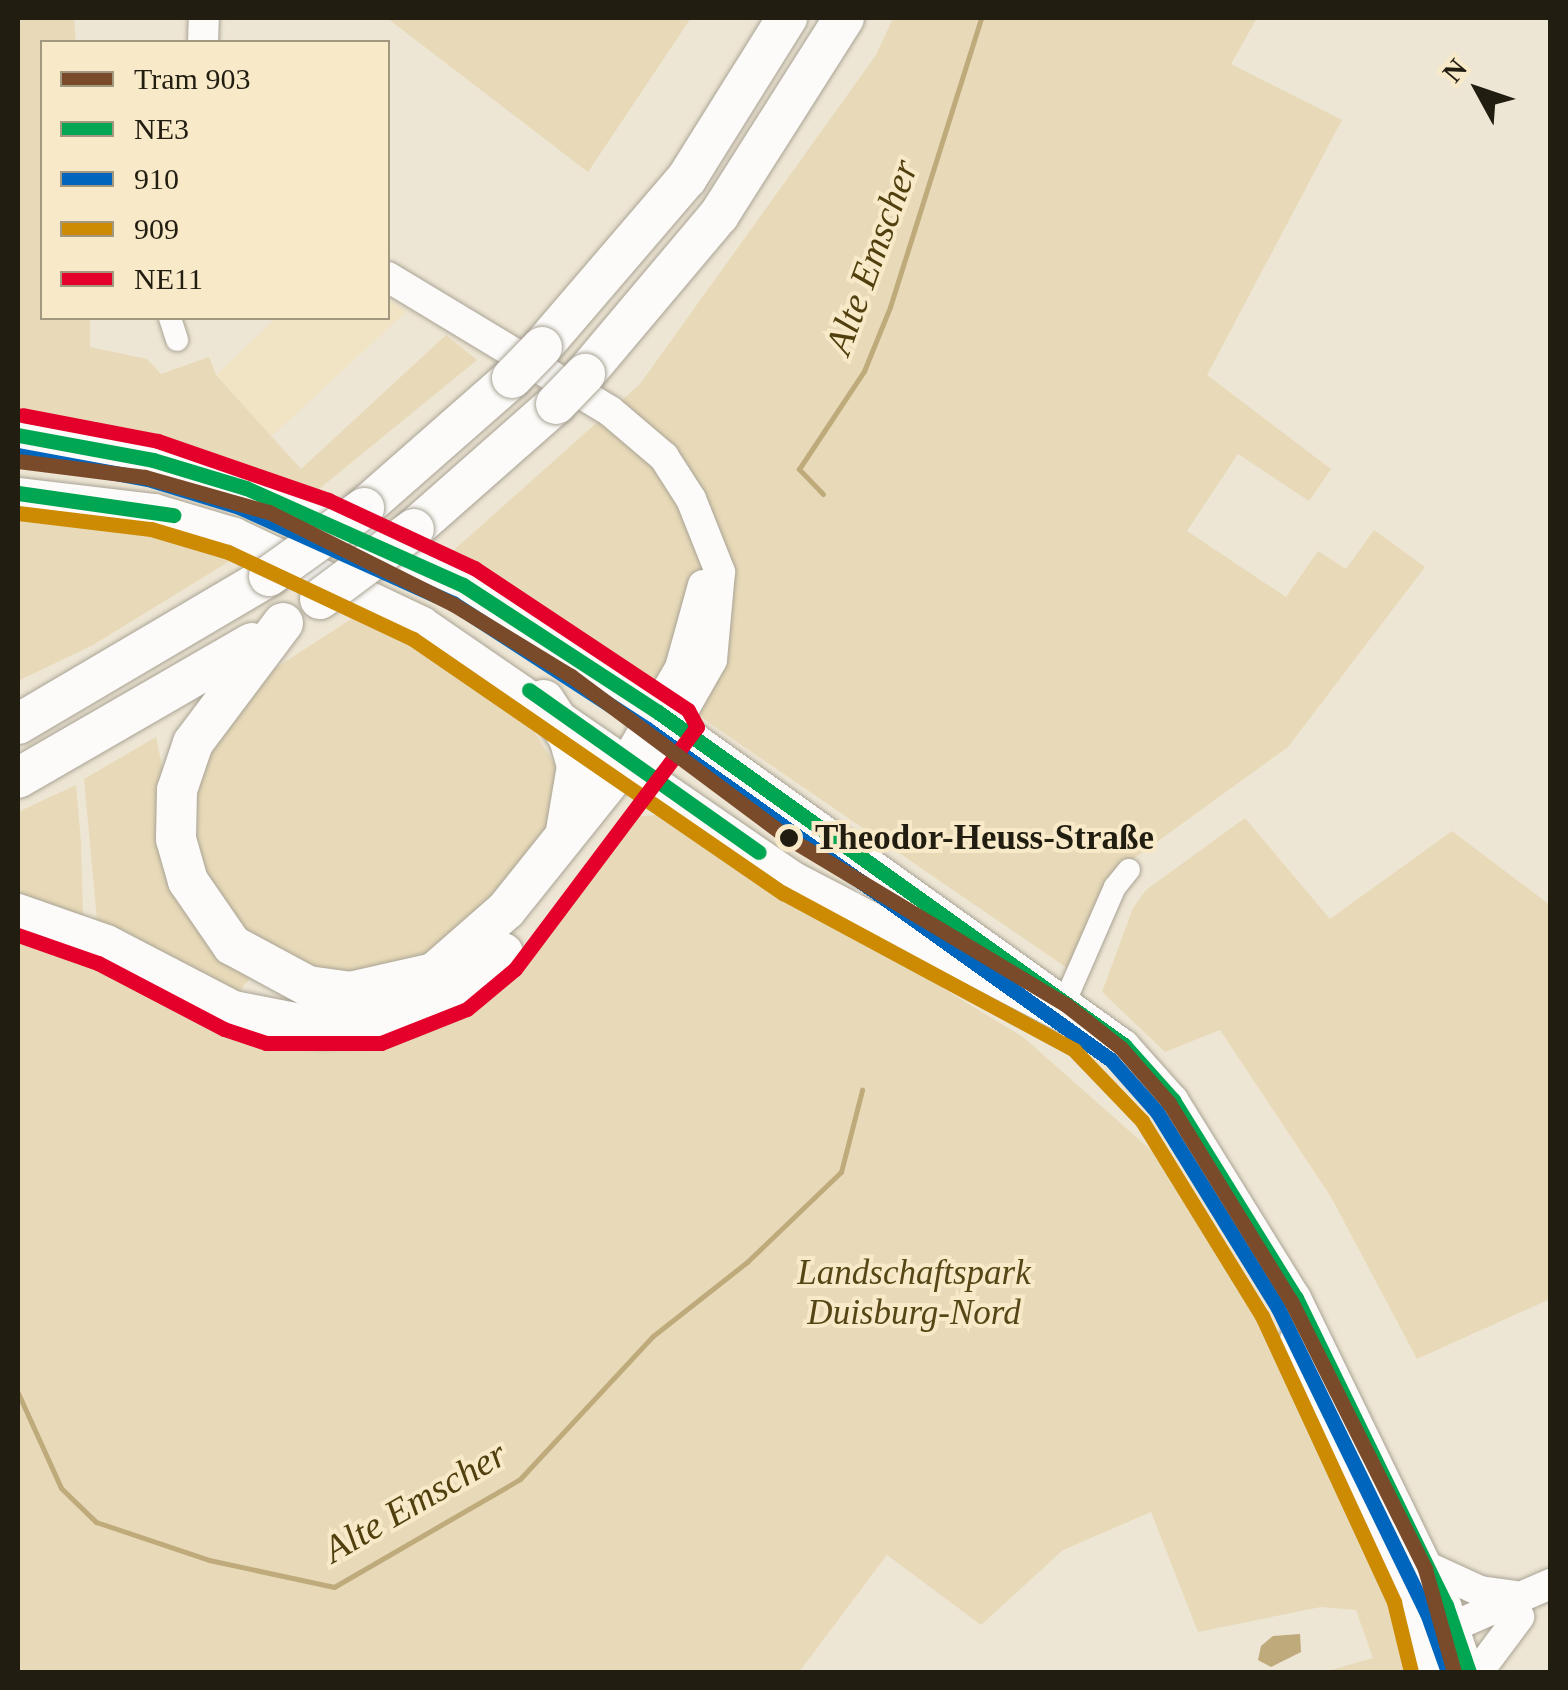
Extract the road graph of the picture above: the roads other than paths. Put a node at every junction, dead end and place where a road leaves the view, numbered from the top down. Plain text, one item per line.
1 (788, 18) edge
2 (844, 18) edge
3 (390, 278) edge
4 (18, 436) edge
5 (18, 493) edge
6 (283, 624) junction
7 (544, 700) junction
8 (28, 709) edge
9 (668, 720) junction
10 (637, 767) junction
11 (31, 771) edge
12 (563, 840) junction
13 (1129, 870) dead end
14 (34, 918) edge
15 (1063, 1008) junction
16 (1428, 1567) junction
17 (1550, 1584) edge
18 (1550, 1600) edge
19 (1519, 1606) junction
20 (1456, 1630) junction
21 (1428, 1642) junction
22 (1431, 1672) edge
23 (1469, 1672) edge
24 (1478, 1672) edge

1 - 8 highway, bridge
2 - 6 highway, bridge
3 - 9 main road
4 - 9 main road
5 - 7 main road
6 - 11 highway
6 - 12 highway
7 - 10 main road
7 - 12 highway
9 - 10 main road
9 - 15 main road
10 - 12 highway
10 - 14 highway
10 - 15 main road
13 - 15 street
15 - 16 main road
15 - 21 main road
16 - 19 main road
16 - 20 main road
17 - 19 main road
18 - 19 main road
19 - 20 main road
19 - 24 main road
20 - 21 main road
20 - 23 main road
21 - 22 main road

